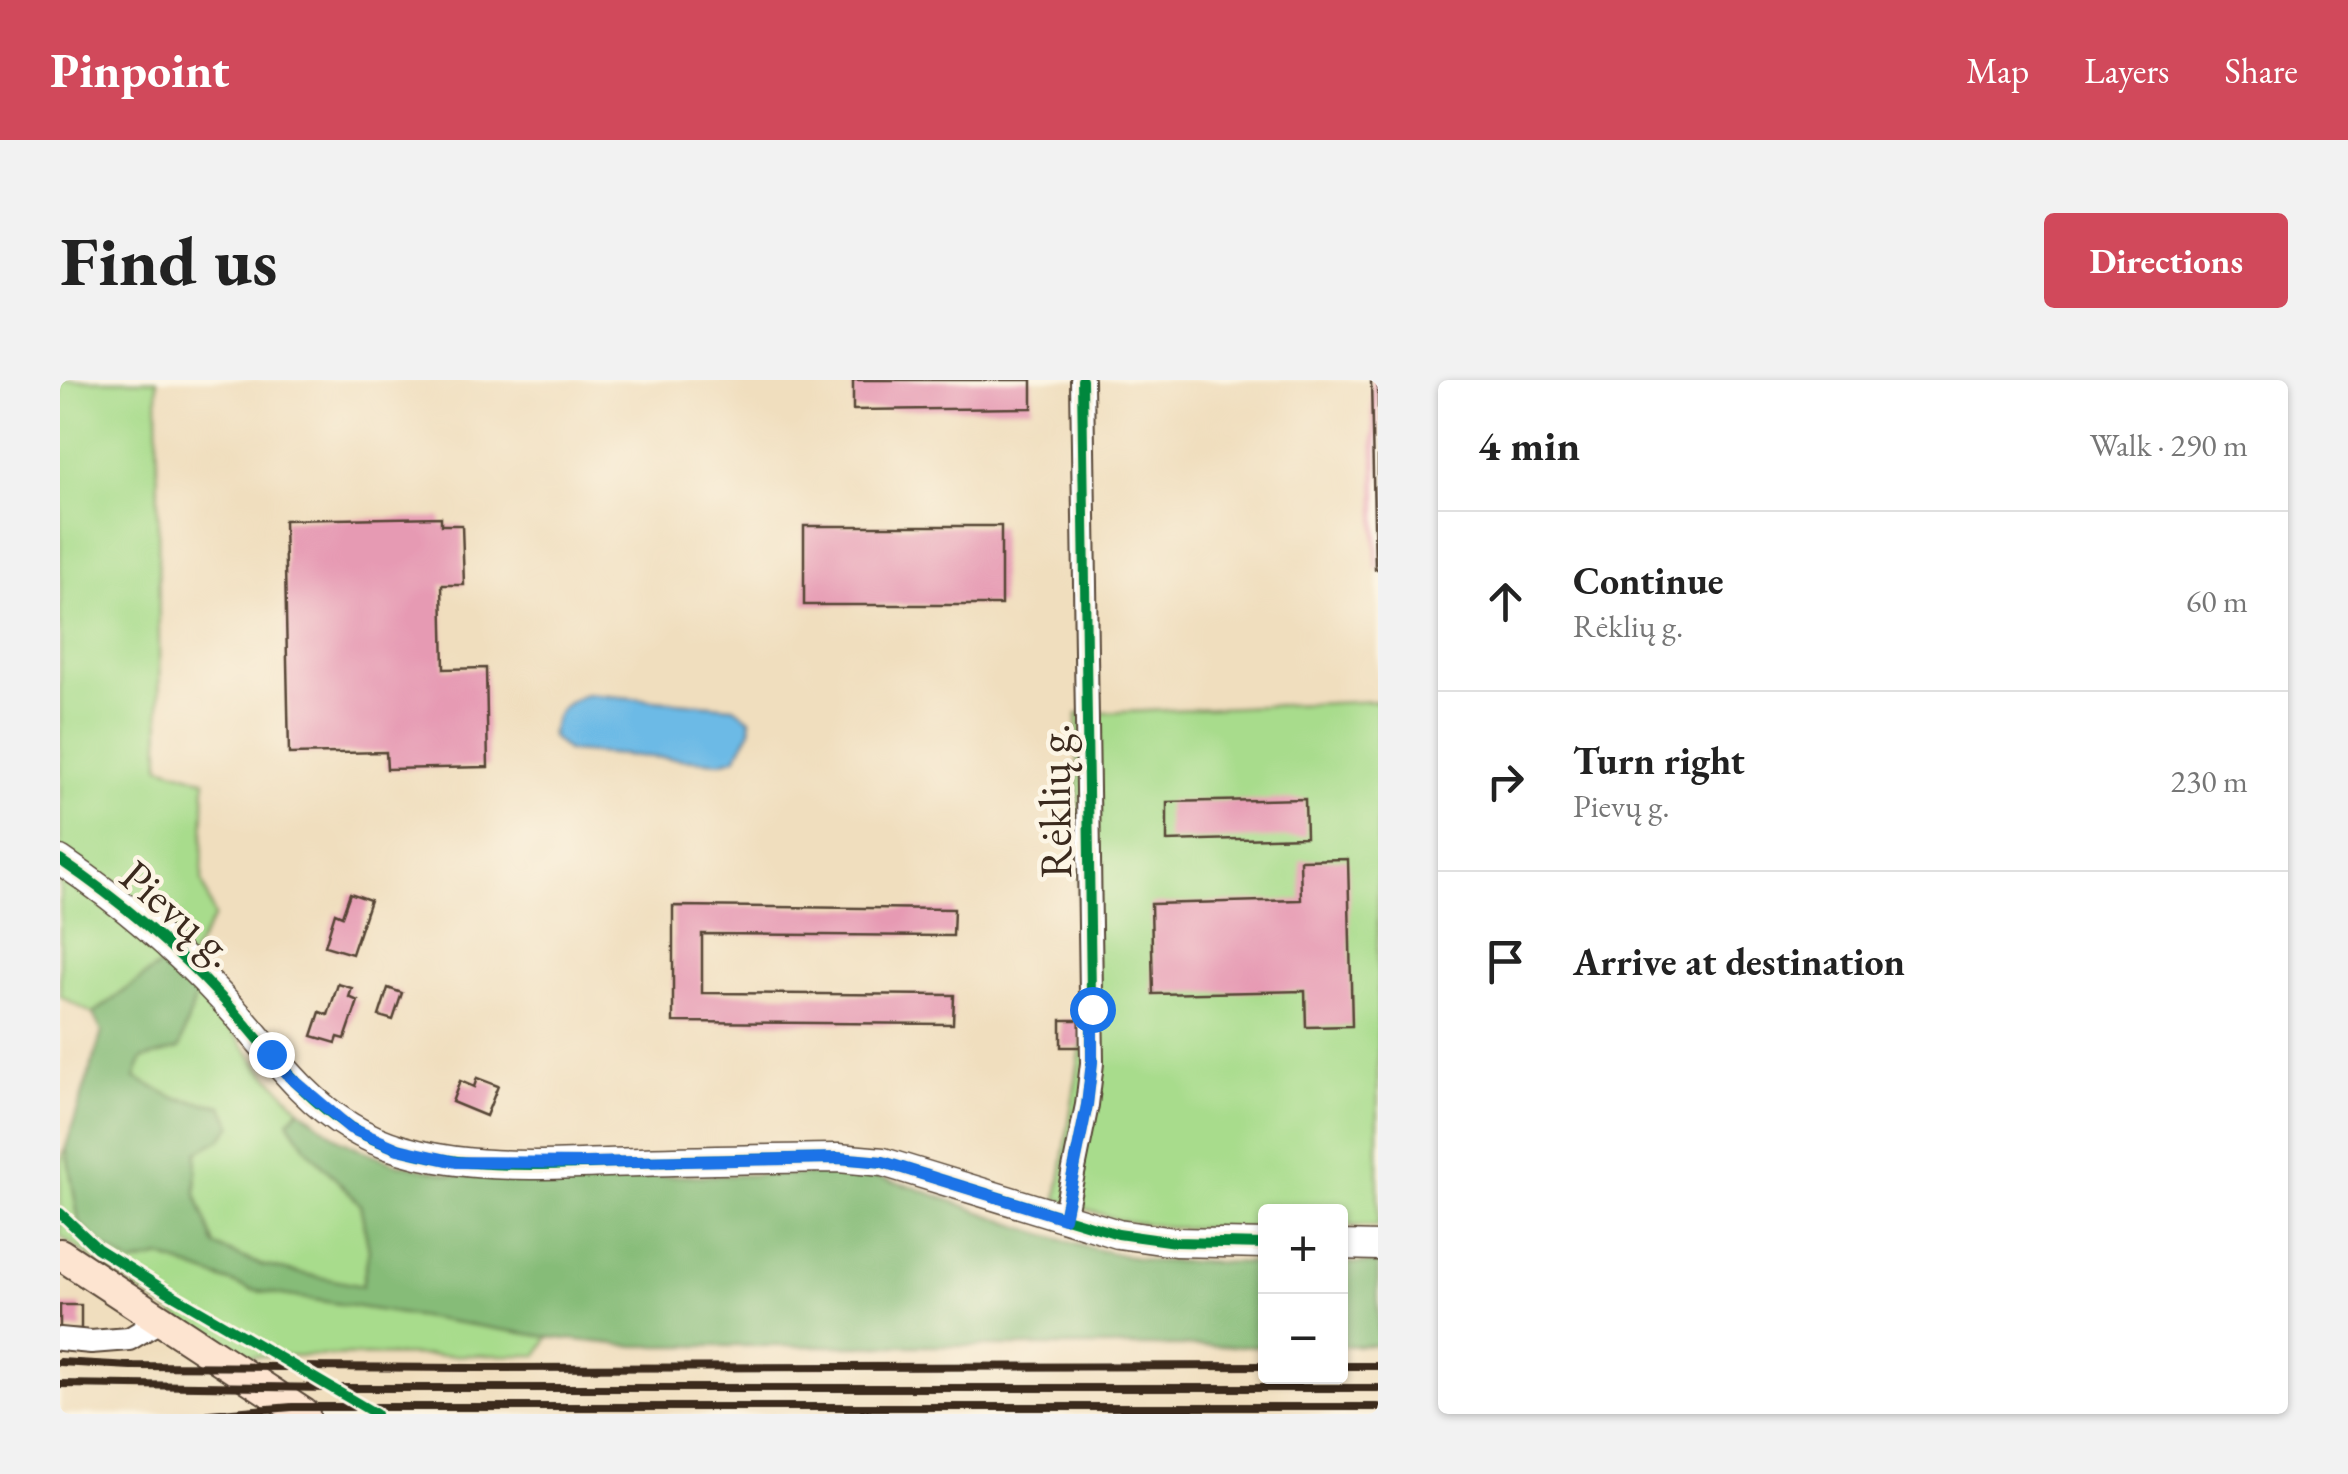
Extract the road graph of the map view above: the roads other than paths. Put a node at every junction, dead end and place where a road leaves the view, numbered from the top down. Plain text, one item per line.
1 (1082, 380) edge
2 (60, 860) edge
3 (1064, 1218) junction
4 (1258, 1244) edge
5 (1348, 1245) edge
6 (1378, 1246) edge
7 (60, 1254) edge
8 (161, 1320) junction
9 (60, 1338) edge
10 (304, 1414) edge

1 - 3 street, Rėklių g.
2 - 3 street, Pievų g.
3 - 4 street, Pievų g.
5 - 6 street
7 - 8 main road
8 - 9 street
8 - 10 main road

